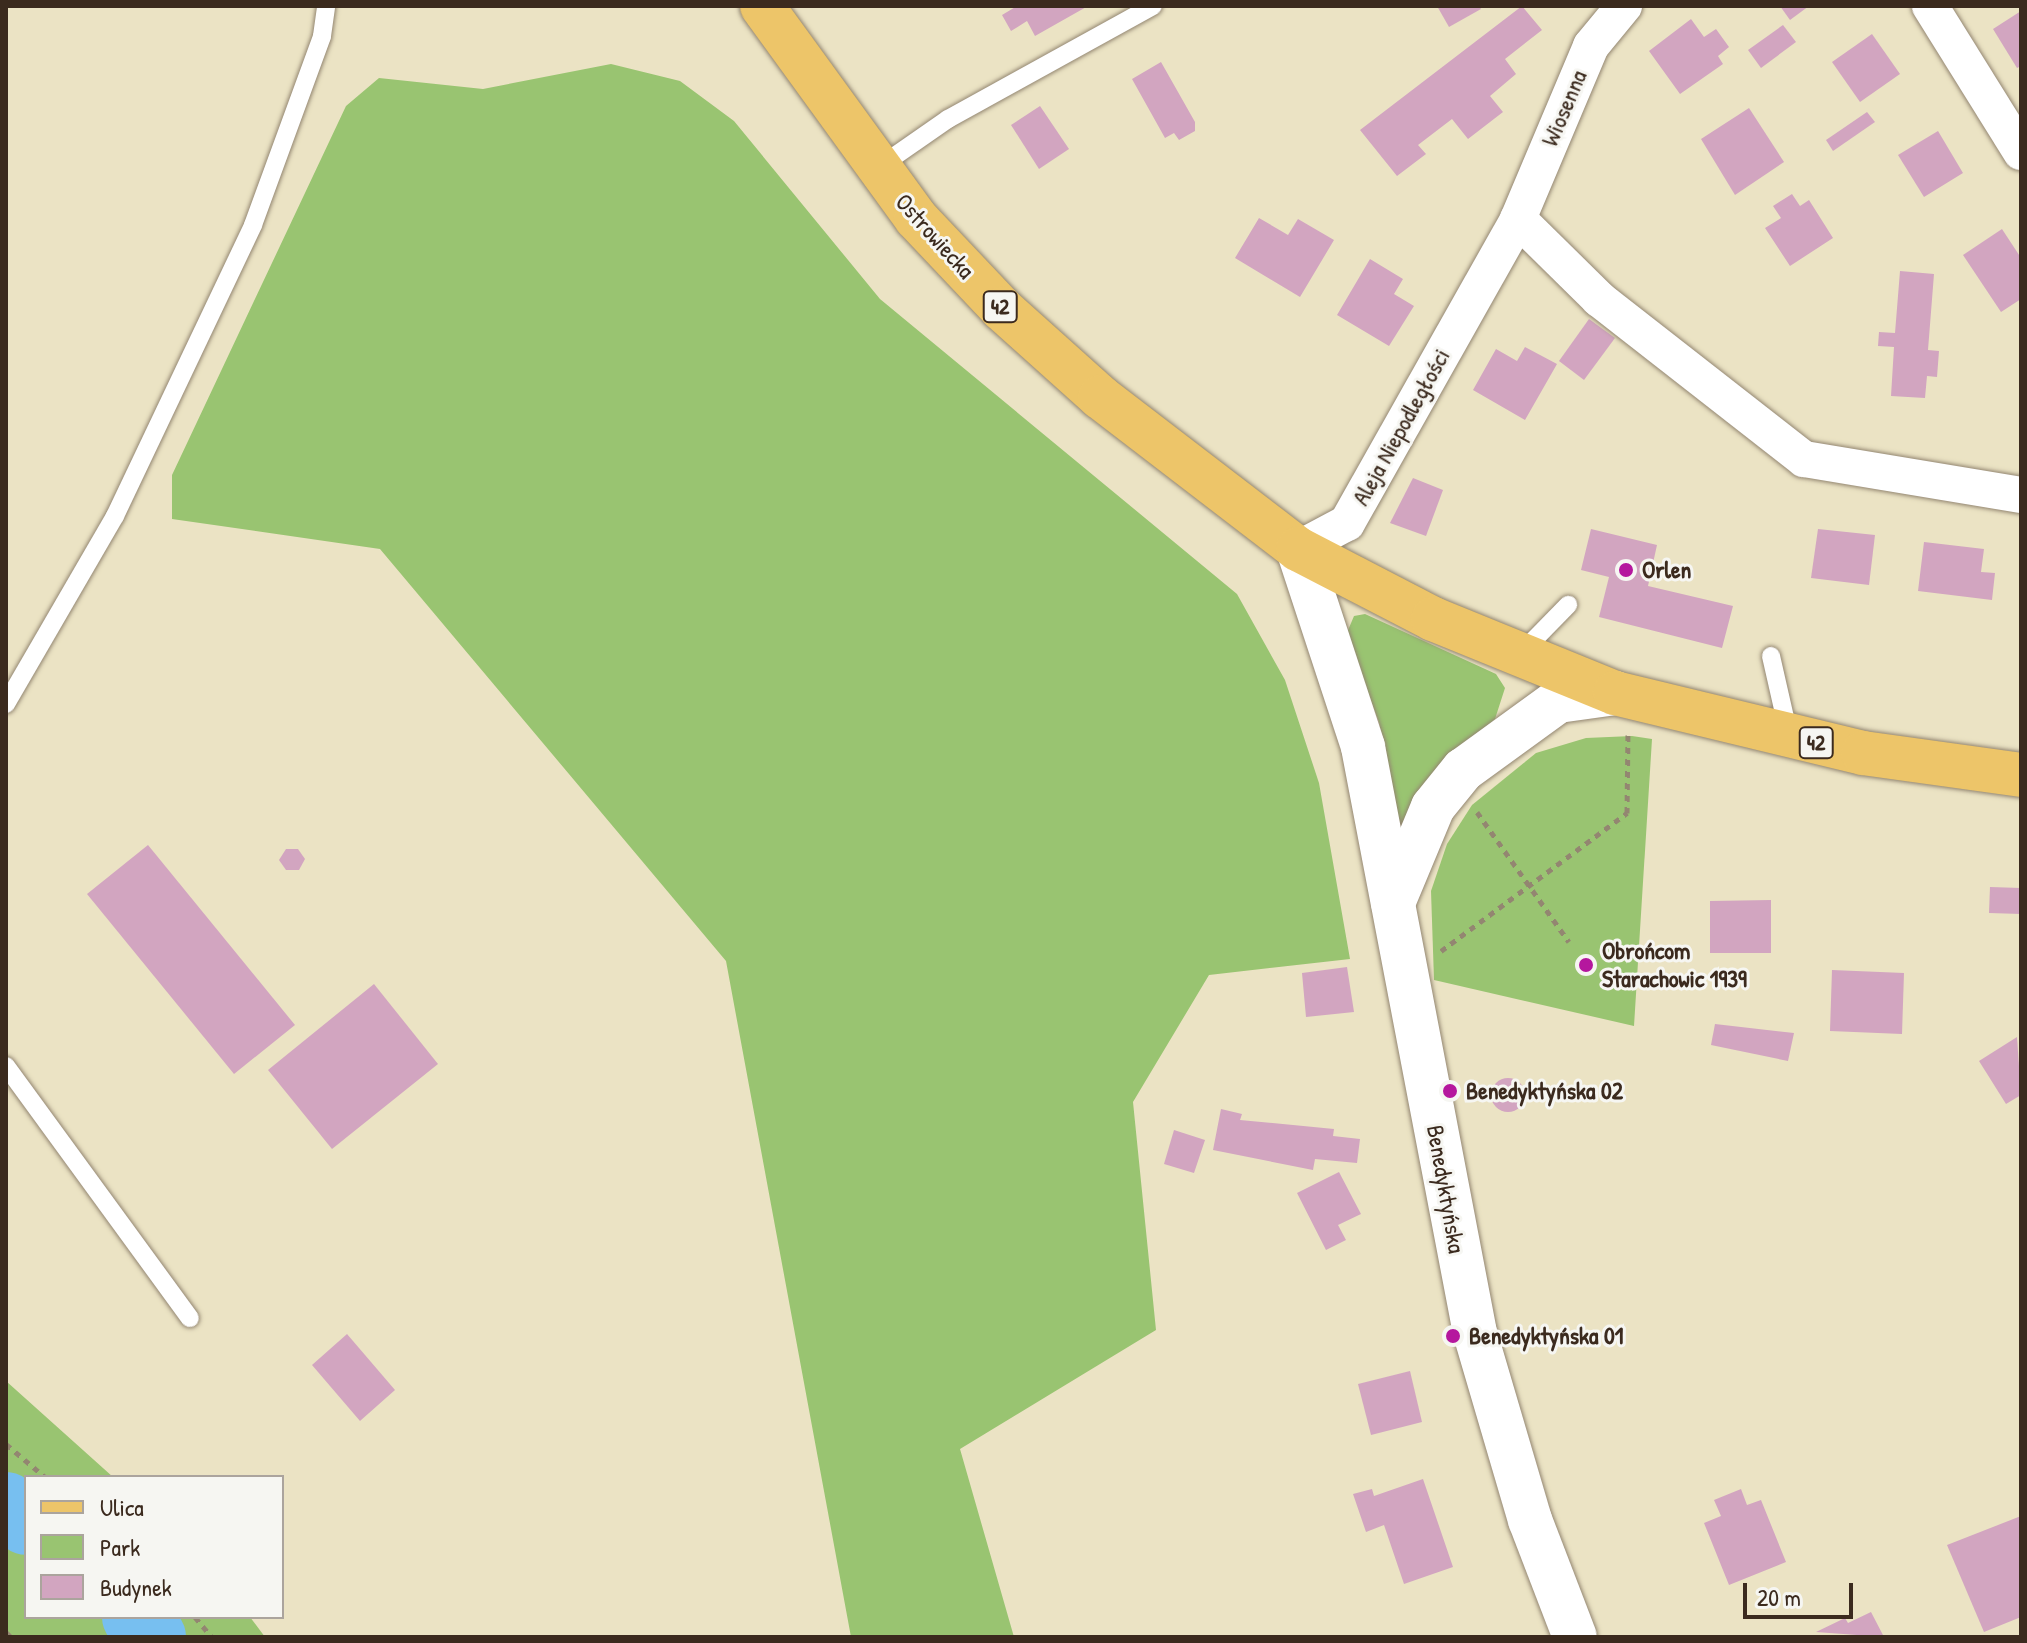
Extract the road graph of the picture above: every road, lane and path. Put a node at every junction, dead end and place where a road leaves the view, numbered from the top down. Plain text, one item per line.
1 (326, 6) edge
2 (762, 6) edge
3 (1153, 6) edge
4 (1624, 6) edge
5 (1930, 6) edge
6 (2021, 152) edge
7 (877, 169) junction
8 (1518, 219) junction
9 (2021, 495) edge
10 (1298, 549) junction
11 (1568, 605) dead end
12 (1520, 654) junction
13 (1771, 656) dead end
14 (6, 704) edge
15 (1622, 713) junction
16 (1789, 738) junction
17 (2021, 775) edge
18 (1483, 820) dead end
19 (1529, 884) junction
20 (1392, 905) junction
21 (1569, 942) dead end
22 (1448, 946) dead end
23 (6, 1066) edge
24 (190, 1318) dead end
25 (6, 1444) edge
26 (43, 1475) edge
27 (197, 1619) edge
28 (6, 1632) edge
29 (11, 1637) edge
30 (212, 1637) edge
31 (1575, 1637) edge

1 - 14 lane
2 - 7 main road, Ostrowiecka / 42
3 - 7 lane
4 - 8 street, Wiosenna
5 - 6 street
7 - 10 main road, Ostrowiecka / 42
8 - 9 street
8 - 10 street, Aleja Niepodległości
10 - 12 main road, 42
10 - 20 street, Benedyktyńska
11 - 12 lane
12 - 15 main road, 42
13 - 16 lane
15 - 16 main road, 42
15 - 19 path
15 - 20 street
16 - 17 main road, 42
18 - 19 path
19 - 21 path
19 - 22 path
20 - 31 street, Benedyktyńska
23 - 24 lane
25 - 26 path
27 - 30 path
28 - 29 path

